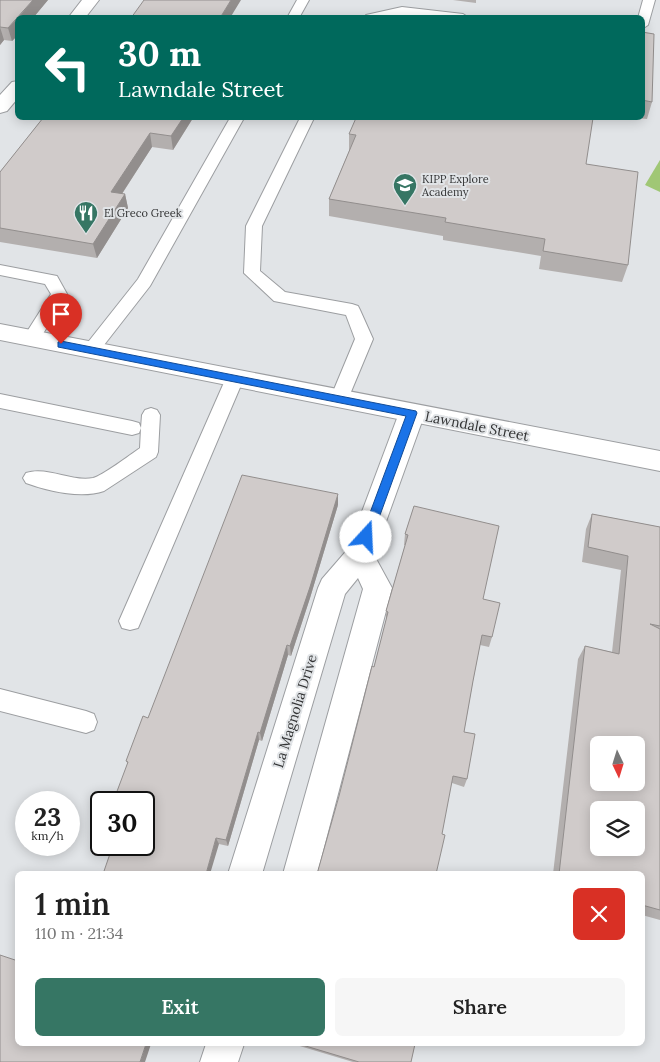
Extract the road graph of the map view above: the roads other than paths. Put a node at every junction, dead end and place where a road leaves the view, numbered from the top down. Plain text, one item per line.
1 (91, 0) edge
2 (303, 0) edge
3 (649, 0) edge
4 (78, 15) edge
5 (295, 15) edge
6 (384, 15) edge
7 (437, 15) edge
8 (645, 15) edge
9 (15, 90) edge
10 (0, 107) edge
11 (236, 120) edge
12 (306, 120) edge
13 (0, 270) edge
14 (0, 332) edge
15 (32, 338) junction
16 (91, 350) junction
17 (235, 378) junction
18 (0, 400) edge
19 (339, 400) junction
20 (412, 413) junction
21 (151, 415) dead end
22 (132, 428) dead end
23 (660, 461) edge
24 (33, 478) dead end
25 (360, 556) junction
26 (130, 621) dead end
27 (0, 700) edge
28 (86, 722) dead end
29 (247, 871) edge
30 (301, 871) edge
31 (224, 1046) edge
32 (219, 1062) edge

1 - 4 street
2 - 5 lane
3 - 8 lane
6 - 7 lane
9 - 10 street
11 - 16 lane
12 - 19 lane
13 - 15 lane
14 - 15 street, Lawndale Street
15 - 16 street, Lawndale Street
16 - 17 street, Lawndale Street
17 - 19 street, Lawndale Street
17 - 26 lane
18 - 22 lane
19 - 20 street, Lawndale Street
20 - 23 street, Lawndale Street
20 - 25 street, La Magnolia Drive
21 - 24 lane
25 - 29 street, La Magnolia Drive
25 - 30 street
27 - 28 lane
31 - 32 street

